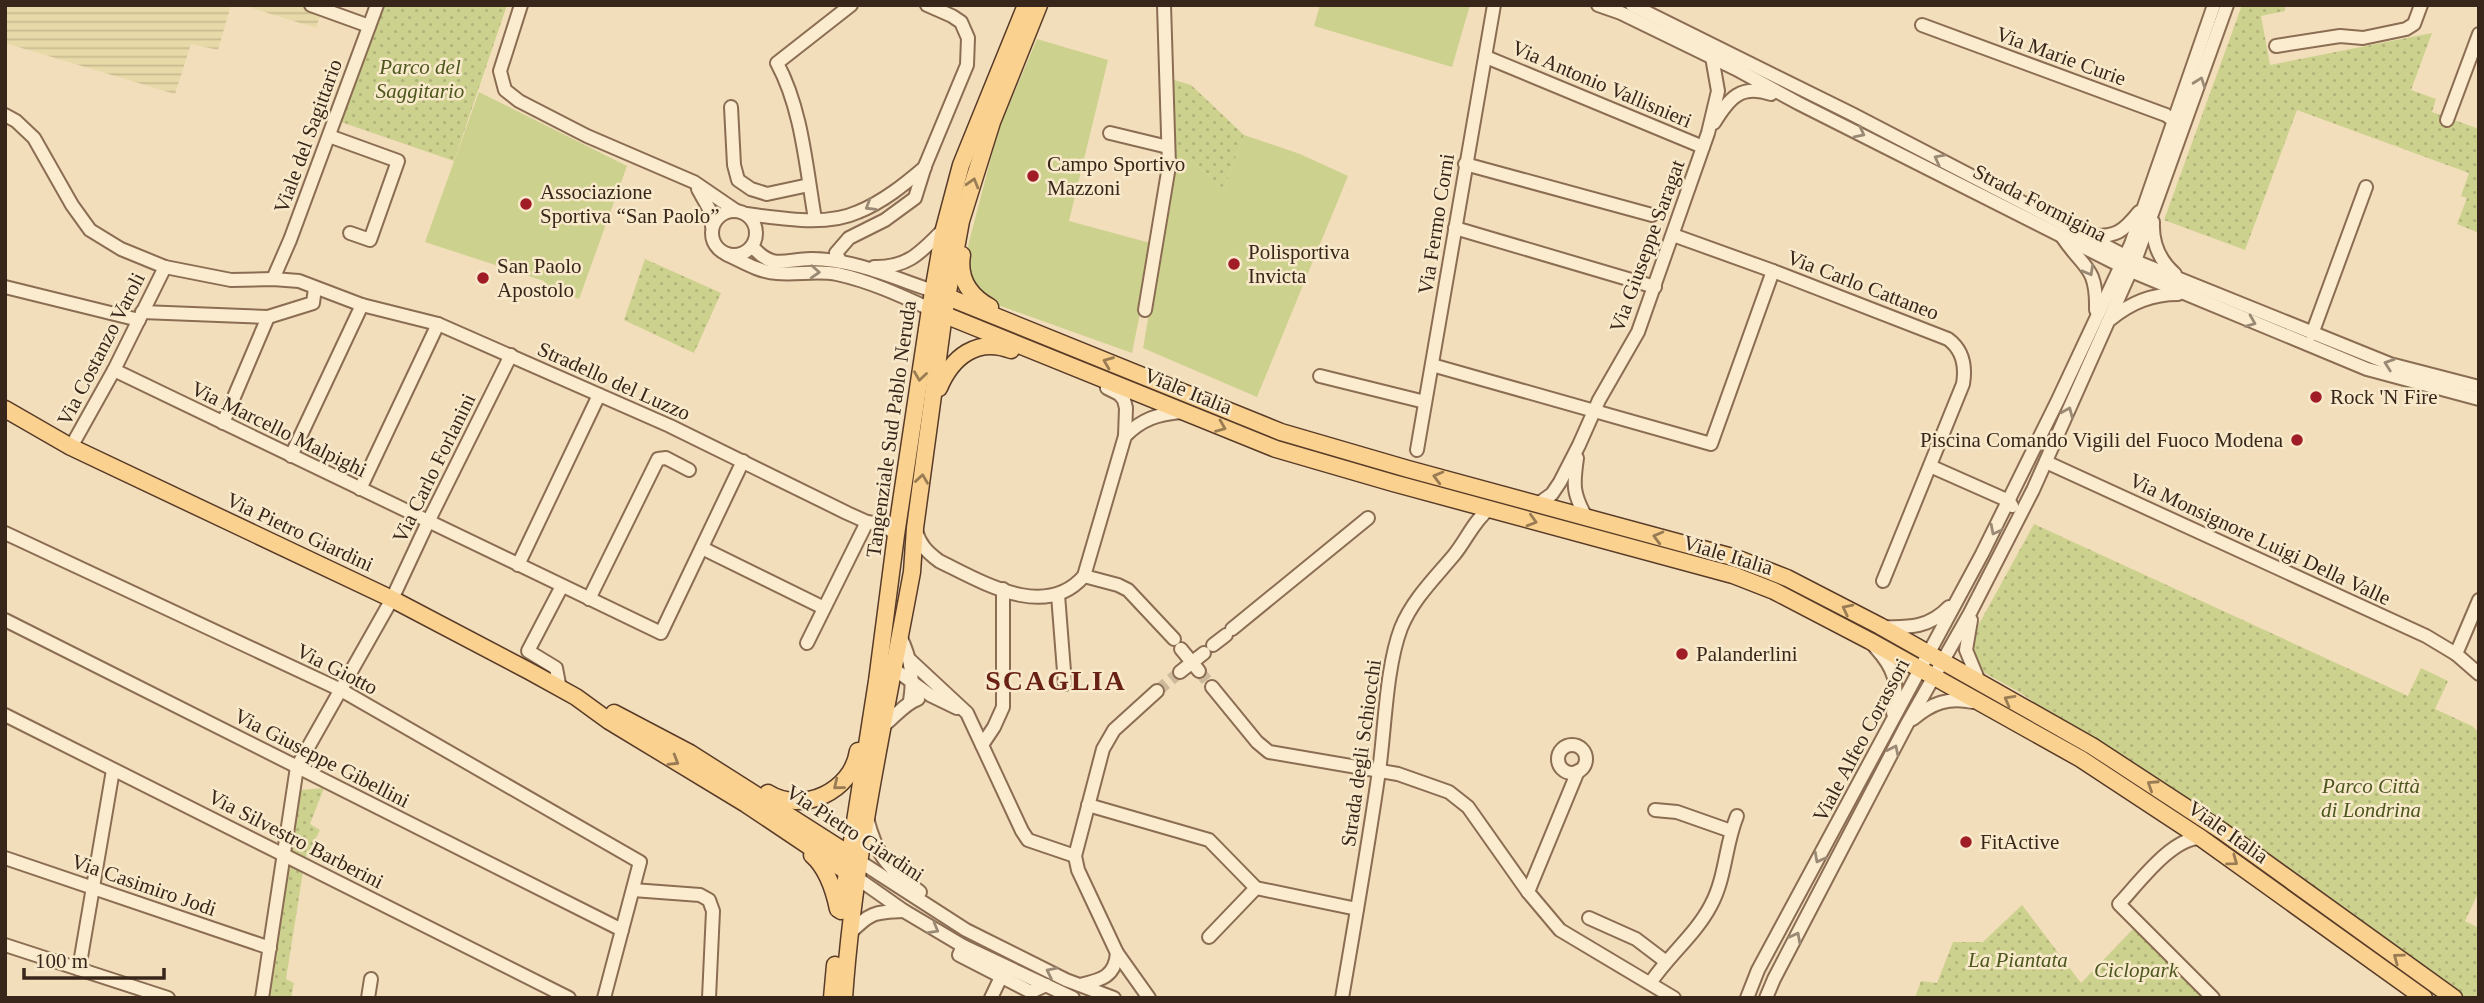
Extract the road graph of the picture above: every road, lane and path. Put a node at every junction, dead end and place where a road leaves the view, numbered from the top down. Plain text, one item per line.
1 (311, 5) edge
2 (377, 5) edge
3 (521, 5) edge
4 (851, 5) edge
5 (927, 5) edge
6 (1026, 5) edge
7 (1039, 5) edge
8 (1164, 5) edge
9 (1494, 5) edge
10 (1598, 5) edge
11 (1632, 5) edge
12 (2214, 5) edge
13 (2227, 5) edge
14 (2421, 5) edge
15 (1663, 22) junction
16 (1922, 25) dead end
17 (369, 26) junction
18 (2479, 34) edge
19 (2276, 46) dead end
20 (1486, 57) junction
21 (1712, 57) junction
22 (1798, 103) junction
23 (732, 107) dead end
24 (5, 115) edge
25 (2447, 120) dead end
26 (2180, 121) junction
27 (1110, 133) dead end
28 (1708, 133) junction
29 (329, 136) junction
30 (1168, 147) junction
31 (1703, 147) junction
32 (1465, 164) junction
33 (925, 166) junction
34 (694, 182) junction
35 (809, 185) junction
36 (2366, 187) dead end
37 (2146, 204) junction
38 (741, 212) junction
39 (1652, 215) dead end
40 (2153, 216) junction
41 (781, 218) junction
42 (815, 219) junction
43 (961, 221) junction
44 (1455, 228) junction
45 (944, 229) junction
46 (756, 230) junction
47 (350, 233) dead end
48 (711, 233) junction
49 (1673, 235) junction
50 (2060, 235) junction
51 (2086, 236) junction
52 (752, 246) junction
53 (726, 254) junction
54 (840, 261) junction
55 (2128, 263) junction
56 (164, 267) junction
57 (861, 267) junction
58 (1773, 271) junction
59 (272, 279) junction
60 (2183, 281) junction
61 (5, 287) edge
62 (1655, 287) junction
63 (316, 288) junction
64 (940, 294) junction
65 (2188, 296) junction
66 (362, 305) junction
67 (1145, 310) dead end
68 (937, 312) junction
69 (141, 316) junction
70 (268, 317) junction
71 (2102, 319) junction
72 (438, 324) junction
73 (2312, 334) junction
74 (1077, 349) junction
75 (511, 355) junction
76 (1044, 356) junction
77 (1432, 365) junction
78 (1072, 367) junction
79 (114, 370) junction
80 (1320, 376) dead end
81 (2479, 387) edge
82 (598, 395) junction
83 (2479, 399) edge
84 (1426, 402) junction
85 (931, 407) junction
86 (5, 409) edge
87 (1594, 410) junction
88 (1184, 412) junction
89 (223, 423) junction
90 (1125, 436) junction
91 (1579, 445) junction
92 (71, 447) junction
93 (1417, 450) dead end
94 (291, 456) junction
95 (743, 461) junction
96 (2046, 462) junction
97 (1930, 466) junction
98 (689, 470) dead end
99 (360, 489) junction
100 (1460, 501) junction
101 (2010, 501) junction
102 (1538, 504) junction
103 (1489, 509) junction
104 (1587, 517) junction
105 (1368, 518) dead end
106 (2019, 518) junction
107 (428, 522) junction
108 (867, 522) junction
109 (915, 528) junction
110 (5, 533) edge
111 (1466, 534) junction
112 (896, 535) junction
113 (702, 548) junction
114 (939, 561) junction
115 (518, 565) junction
116 (892, 567) junction
117 (912, 572) junction
118 (1084, 576) junction
119 (1884, 581) dead end
120 (562, 586) junction
121 (1003, 589) junction
122 (1961, 594) junction
123 (1058, 595) junction
124 (392, 599) junction
125 (589, 599) junction
126 (2479, 600) edge
127 (824, 608) junction
128 (1970, 613) junction
129 (5, 620) edge
130 (1880, 626) junction
131 (900, 636) junction
132 (1870, 641) junction
133 (807, 643) dead end
134 (2456, 654) junction
135 (909, 660) junction
136 (1932, 665) junction
137 (1196, 667) junction
138 (894, 668) junction
139 (1180, 672) tunnel mouth
140 (2479, 674) edge
141 (877, 681) junction
142 (914, 681) junction
143 (1065, 684) dead end
144 (1980, 684) junction
145 (1212, 687) tunnel mouth
146 (560, 689) junction
147 (341, 690) junction
148 (1157, 691) tunnel mouth
149 (930, 695) junction
150 (576, 698) junction
151 (910, 701) junction
152 (1987, 705) junction
153 (967, 713) junction
154 (5, 715) edge
155 (1907, 724) junction
156 (883, 726) junction
157 (1886, 733) junction
158 (982, 745) junction
159 (690, 752) junction
160 (297, 767) junction
161 (113, 770) junction
162 (1379, 771) junction
163 (1578, 771) dead end
164 (746, 804) junction
165 (1088, 805) junction
166 (1655, 810) dead end
167 (2163, 813) junction
168 (1737, 816) dead end
169 (867, 817) junction
170 (1731, 831) junction
171 (2201, 838) junction
172 (2169, 852) junction
173 (284, 855) junction
174 (1075, 856) junction
175 (854, 857) junction
176 (5, 858) edge
177 (851, 875) junction
178 (1256, 888) junction
179 (92, 889) junction
180 (633, 890) junction
181 (1528, 892) junction
182 (1357, 909) junction
183 (904, 911) junction
184 (1589, 918) dead end
185 (622, 930) junction
186 (844, 930) junction
187 (965, 930) junction
188 (1209, 937) dead end
189 (5, 945) edge
190 (270, 948) junction
191 (961, 950) junction
192 (1117, 953) junction
193 (1665, 961) junction
194 (79, 969) junction
195 (1002, 977) junction
196 (371, 979) dead end
197 (1651, 982) junction
198 (1046, 985) junction
199 (1080, 985) junction
200 (167, 998) edge
201 (262, 998) edge
202 (368, 998) edge
203 (569, 998) edge
204 (604, 998) edge
205 (709, 998) edge
206 (832, 998) edge
207 (844, 998) edge
208 (991, 998) edge
209 (1073, 998) edge
210 (1114, 998) edge
211 (1149, 998) edge
212 (1342, 998) edge
213 (1674, 998) edge
214 (1747, 998) edge
215 (1766, 998) edge
216 (2213, 998) edge
217 (2424, 998) edge
218 (2454, 998) edge

1 - 17 street
2 - 17 street, Viale del Sagittario
3 - 34 street
4 - 35 street
5 - 33 street
6 - 45 main road, Tangenziale Sud Pablo Neruda
43 -> 7 main road, Tangenziale Sud Pablo Neruda
8 - 30 street
9 - 20 street, Via Fermo Corni
10 - 15 street, Strada Formigina
11 - 15 street, Strada Formigina
12 - 26 street
26 -> 13 street
14 - 19 street
15 - 21 street, Strada Formigina
51 -> 15 street, Strada Formigina
16 - 26 street, Via Marie Curie
17 - 29 street, Viale del Sagittario
18 - 25 street
20 - 31 street, Via Antonio Vallisnieri
20 - 32 street, Via Fermo Corni
21 - 22 street, Strada Formigina
21 - 28 street, Via Giuseppe Saragat
22 - 28 street, Via Giuseppe Saragat
22 -> 50 street, Strada Formigina
23 - 35 street
24 - 56 street, Stradello del Luzzo
26 - 37 street, Viale Alfeo Corassori
26 - 40 street, Viale Alfeo Corassori
27 - 30 street
28 - 31 street, Via Giuseppe Saragat
29 - 47 street
29 - 59 street, Viale del Sagittario
30 - 67 street
31 - 49 street, Via Giuseppe Saragat
32 - 39 street
32 - 44 street, Via Fermo Corni
33 -> 42 street
33 - 54 street
34 - 38 street
34 - 48 street
35 - 42 street
36 - 73 street
37 - 51 street
37 - 55 street, Viale Alfeo Corassori
38 - 41 street
38 - 46 street
38 - 48 street
40 - 55 street, Viale Alfeo Corassori
40 - 60 street
41 - 42 street
41 - 46 street
43 - 64 main road, Tangenziale Sud Pablo Neruda
43 - 74 main road
44 - 62 street
44 - 77 street, Via Fermo Corni
45 - 57 street
45 - 64 main road, Tangenziale Sud Pablo Neruda
46 - 52 street
48 - 53 street
49 - 58 street, Via Carlo Cattaneo
49 - 62 street, Via Giuseppe Saragat
50 - 55 street, Strada Formigina
50 -> 71 street
51 - 55 street, Strada Formigina
52 - 53 street
52 - 54 street
53 -> 68 street
54 - 57 street
55 - 60 street, Strada Formigina
55 - 65 street, Strada Formigina
55 - 71 street, Viale Alfeo Corassori
56 - 59 street, Stradello del Luzzo
56 - 69 street, Via Costanzo Varoli
57 - 64 street
58 - 87 street
58 - 97 street, Via Carlo Cattaneo
59 - 63 street, Stradello del Luzzo
60 - 73 street, Strada Formigina
61 - 69 street
62 - 87 street, Via Giuseppe Saragat
63 - 66 street, Stradello del Luzzo
63 - 70 street
64 - 68 main road, Tangenziale Sud Pablo Neruda
64 - 74 main road
65 - 71 street
65 -> 83 street, Strada Formigina
66 - 72 street, Stradello del Luzzo
66 - 94 street
68 - 76 main road, Viale Italia
68 - 85 main road, Tangenziale Sud Pablo Neruda
68 -> 112 main road, Tangenziale Sud Pablo Neruda
69 - 70 street
69 - 79 street, Via Costanzo Varoli
70 - 89 street
96 -> 71 street, Viale Alfeo Corassori
71 - 101 street, Viale Alfeo Corassori
72 - 75 street, Stradello del Luzzo
72 - 99 street
81 -> 73 street, Strada Formigina
102 -> 74 main road, Viale Italia
75 - 82 street, Stradello del Luzzo
75 - 107 street, Via Carlo Forlanini
76 - 78 main road, Viale Italia
76 - 85 main road
77 - 84 street, Via Fermo Corni
77 - 87 street
78 - 88 main road, Viale Italia
78 - 90 street
79 - 89 street, Via Marcello Malpighi
79 - 92 street, Via Costanzo Varoli
80 - 84 street
82 - 95 street, Stradello del Luzzo
82 - 115 street
84 - 93 street, Via Fermo Corni
109 -> 85 main road, Tangenziale Sud Pablo Neruda
86 - 92 main road, Via Pietro Giardini
87 - 91 street, Via Giuseppe Saragat
88 - 90 street
88 -> 100 main road, Viale Italia
89 - 94 street, Via Marcello Malpighi
90 - 118 street
91 - 102 street, Via Giuseppe Saragat
91 - 104 street, Via Giuseppe Saragat
92 - 124 main road, Via Pietro Giardini
94 - 99 street, Via Marcello Malpighi
95 - 108 street, Stradello del Luzzo
95 - 113 street
96 - 106 street, Viale Alfeo Corassori
96 - 134 street, Via Monsignore Luigi Della Valle
97 - 101 street
97 - 119 street, Via Carlo Cattaneo
98 - 125 street
99 - 107 street, Via Marcello Malpighi
100 - 103 main road, Viale Italia
100 - 111 street
101 - 106 street
101 -> 122 street, Viale Alfeo Corassori
102 - 104 main road, Viale Italia
103 - 111 street, Strada degli Schiocchi
103 -> 132 main road, Viale Italia
130 -> 104 main road, Viale Italia
105 - 137 street
106 - 128 street, Viale Alfeo Corassori
107 - 115 street, Via Marcello Malpighi
107 - 124 street, Via Carlo Forlanini
108 - 112 street, Stradello del Luzzo
108 - 127 street
109 - 114 street
109 - 117 main road, Tangenziale Sud Pablo Neruda
110 - 147 street, Via Giotto
111 - 162 street, Strada degli Schiocchi
112 - 116 main road, Tangenziale Sud Pablo Neruda
113 - 125 street, Via Marcello Malpighi
113 - 127 street
114 - 117 street
114 - 121 street
115 - 120 street, Via Marcello Malpighi
116 - 138 main road
116 - 141 main road, Tangenziale Sud Pablo Neruda
117 - 131 main road, Tangenziale Sud Pablo Neruda
118 - 123 street
118 - 137 street
120 - 125 street, Via Marcello Malpighi
120 - 146 street
121 - 123 street
121 - 158 street
122 - 130 street
122 - 136 street, Viale Alfeo Corassori
123 - 143 street
124 - 146 main road, Via Pietro Giardini
124 - 147 street, Via Carlo Forlanini
126 - 134 street
127 - 133 street
128 - 136 street, Viale Alfeo Corassori
128 - 144 street
129 - 160 street, Via Giuseppe Gibellini
130 - 136 main road, Viale Italia
131 - 135 street
131 - 138 main road, Tangenziale Sud Pablo Neruda
132 - 136 main road, Viale Italia
132 - 157 street
134 - 140 street, Via Monsignore Luigi Della Valle
135 - 142 street
135 - 153 street
136 - 144 main road, Viale Italia
136 - 152 main road, Viale Italia
136 - 155 street, Viale Alfeo Corassori
136 - 157 street, Viale Alfeo Corassori
137 - 139 street
138 - 142 street
138 - 156 main road, Tangenziale Sud Pablo Neruda
141 -> 159 main road
141 - 175 main road, Tangenziale Sud Pablo Neruda
142 - 149 street
142 - 151 street
218 -> 144 main road, Viale Italia
145 - 162 street
146 - 150 main road, Via Pietro Giardini
147 - 160 street, Via Carlo Forlanini
147 - 180 street, Via Giotto
148 - 165 street
149 - 151 street
149 - 153 street
150 - 159 main road, Via Pietro Giardini
150 -> 164 main road, Via Pietro Giardini
151 - 156 street
152 - 155 street
152 - 167 main road, Viale Italia
153 - 158 street
154 - 161 street, Via Silvestro Barberini
215 -> 155 street, Viale Alfeo Corassori
156 - 169 main road, Tangenziale Sud Pablo Neruda
157 -> 214 street, Viale Alfeo Corassori
158 - 174 street
159 - 175 main road, Via Pietro Giardini
160 - 173 street
160 - 185 street, Via Giuseppe Gibellini
161 - 173 street, Via Silvestro Barberini
161 - 179 street
162 - 181 street
162 - 182 street, Strada degli Schiocchi
163 - 181 street
164 - 177 main road, Via Pietro Giardini
164 - 186 main road
165 - 174 street
165 - 178 street
166 - 170 street
167 - 171 main road, Viale Italia
167 - 172 street
168 - 170 street
169 - 175 main road, Tangenziale Sud Pablo Neruda
169 - 187 street
170 - 193 street
171 - 172 street
171 -> 217 main road, Viale Italia
172 - 216 street
173 - 190 street
173 - 203 street, Via Silvestro Barberini
174 - 192 street
175 - 177 main road, Tangenziale Sud Pablo Neruda
175 - 187 street, Via Pietro Giardini
176 - 179 street, Via Casimiro Jodi
177 - 183 street, Via Pietro Giardini
177 - 186 main road, Tangenziale Sud Pablo Neruda
178 - 182 street
178 - 188 street
179 - 190 street, Via Casimiro Jodi
179 - 194 street
180 - 185 street
180 - 205 street
181 - 197 street
182 - 212 street, Strada degli Schiocchi
183 - 186 street
183 -> 191 street, Via Pietro Giardini
184 - 193 street
185 - 204 street
186 - 206 main road
186 - 207 main road
199 -> 187 street, Via Pietro Giardini
189 - 194 street
190 - 201 street
191 - 195 street
191 - 198 street, Via Pietro Giardini
192 - 199 street
192 - 211 street
193 - 197 street
194 - 200 street
195 - 198 street
195 - 208 street
196 - 202 street
197 - 213 street
198 - 209 street, Via Pietro Giardini
199 - 210 street, Via Pietro Giardini

